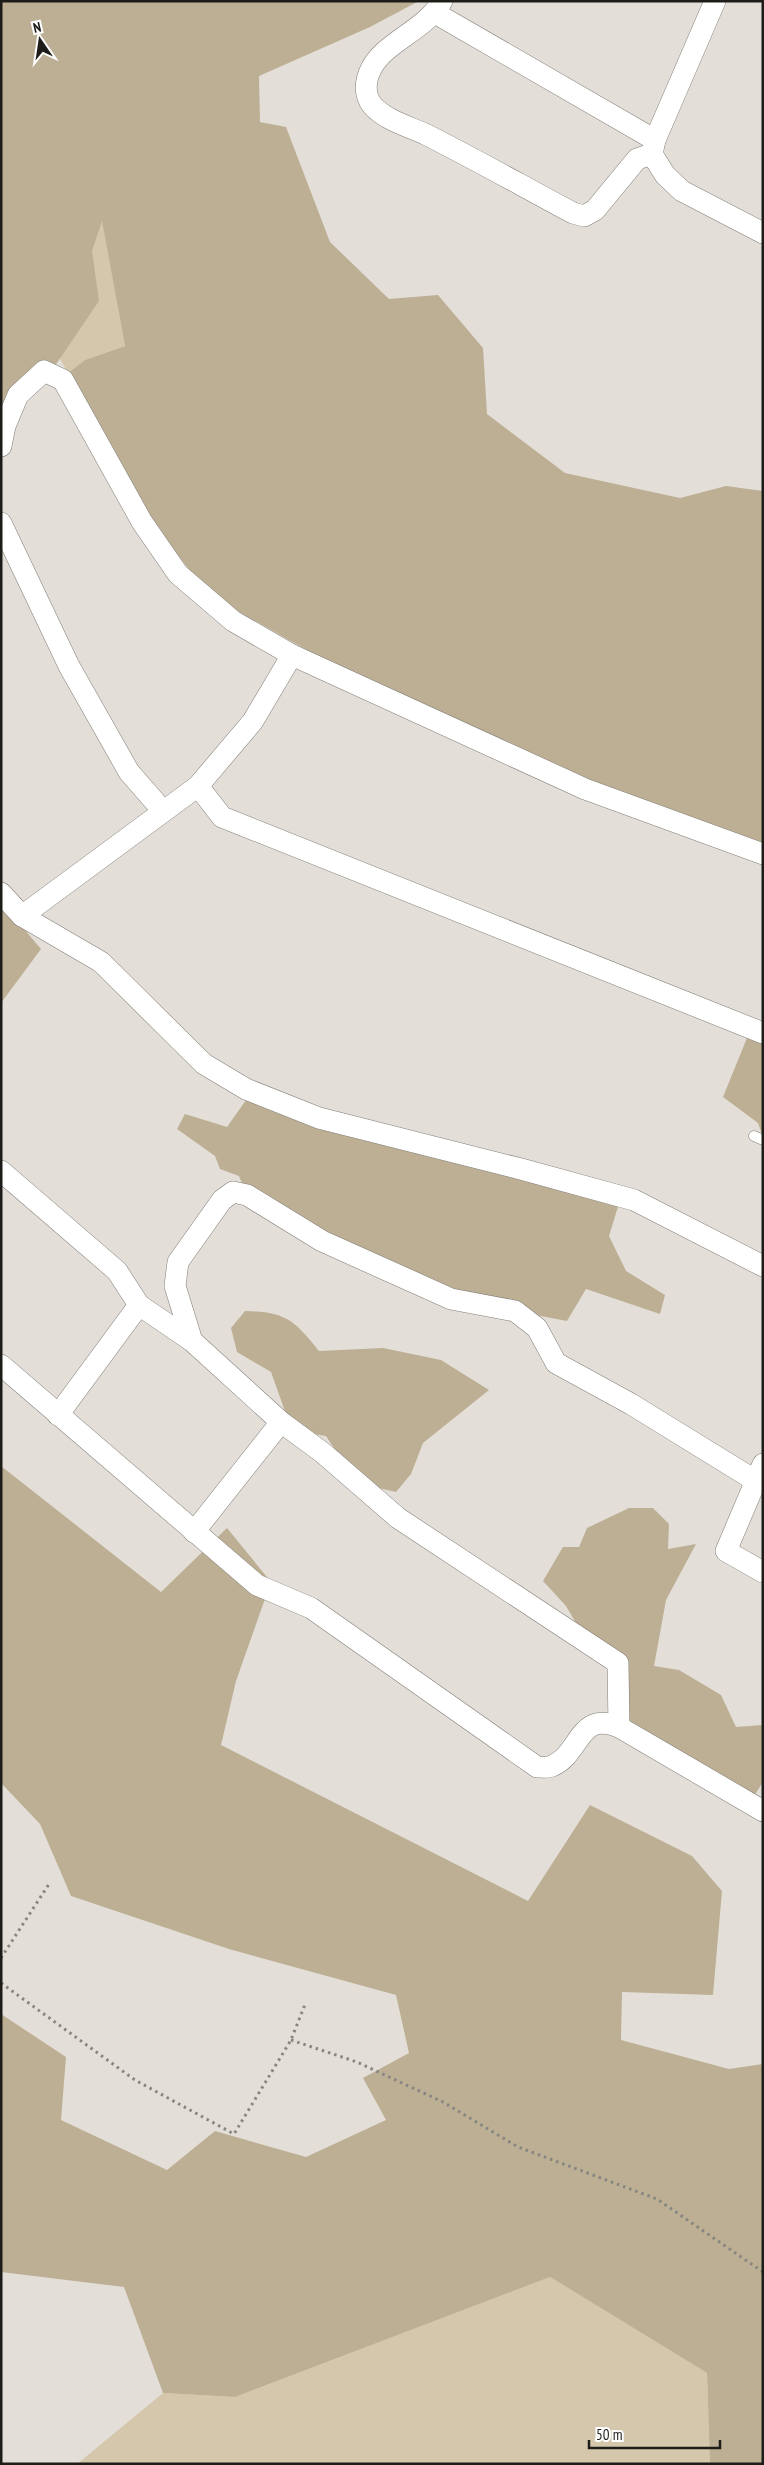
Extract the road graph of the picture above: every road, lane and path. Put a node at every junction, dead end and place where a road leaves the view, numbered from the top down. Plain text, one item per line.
1 (715, 1) edge
2 (438, 7) edge
3 (653, 147) junction
4 (763, 233) edge
5 (1, 446) edge
6 (1, 522) edge
7 (292, 655) junction
8 (198, 786) junction
9 (163, 812) junction
10 (763, 854) edge
11 (1, 893) edge
12 (22, 916) junction
13 (763, 1033) edge
14 (1, 1171) edge
15 (763, 1266) edge
16 (140, 1305) junction
17 (192, 1341) junction
18 (1, 1364) edge
19 (58, 1415) junction
20 (281, 1422) junction
21 (760, 1473) edge
22 (194, 1532) junction
23 (763, 1572) edge
24 (619, 1727) junction
25 (763, 1812) edge
26 (49, 1884) dead end
27 (1, 1958) edge
28 (1, 1983) edge
29 (306, 2002) dead end
30 (291, 2040) junction
31 (763, 2272) edge

1 - 3 street
2 - 3 street
2 - 3 street
3 - 4 street
5 - 7 street
6 - 9 street
7 - 8 street
7 - 10 street
8 - 9 street
8 - 13 street
9 - 12 street
11 - 12 street
12 - 15 street
14 - 16 street
16 - 17 street
16 - 19 street
17 - 20 street
17 - 21 street
18 - 19 street
19 - 22 street
20 - 22 street
20 - 24 street
21 - 23 street
22 - 24 street
24 - 25 street
26 - 27 path
28 - 30 path
29 - 30 path
30 - 31 path

